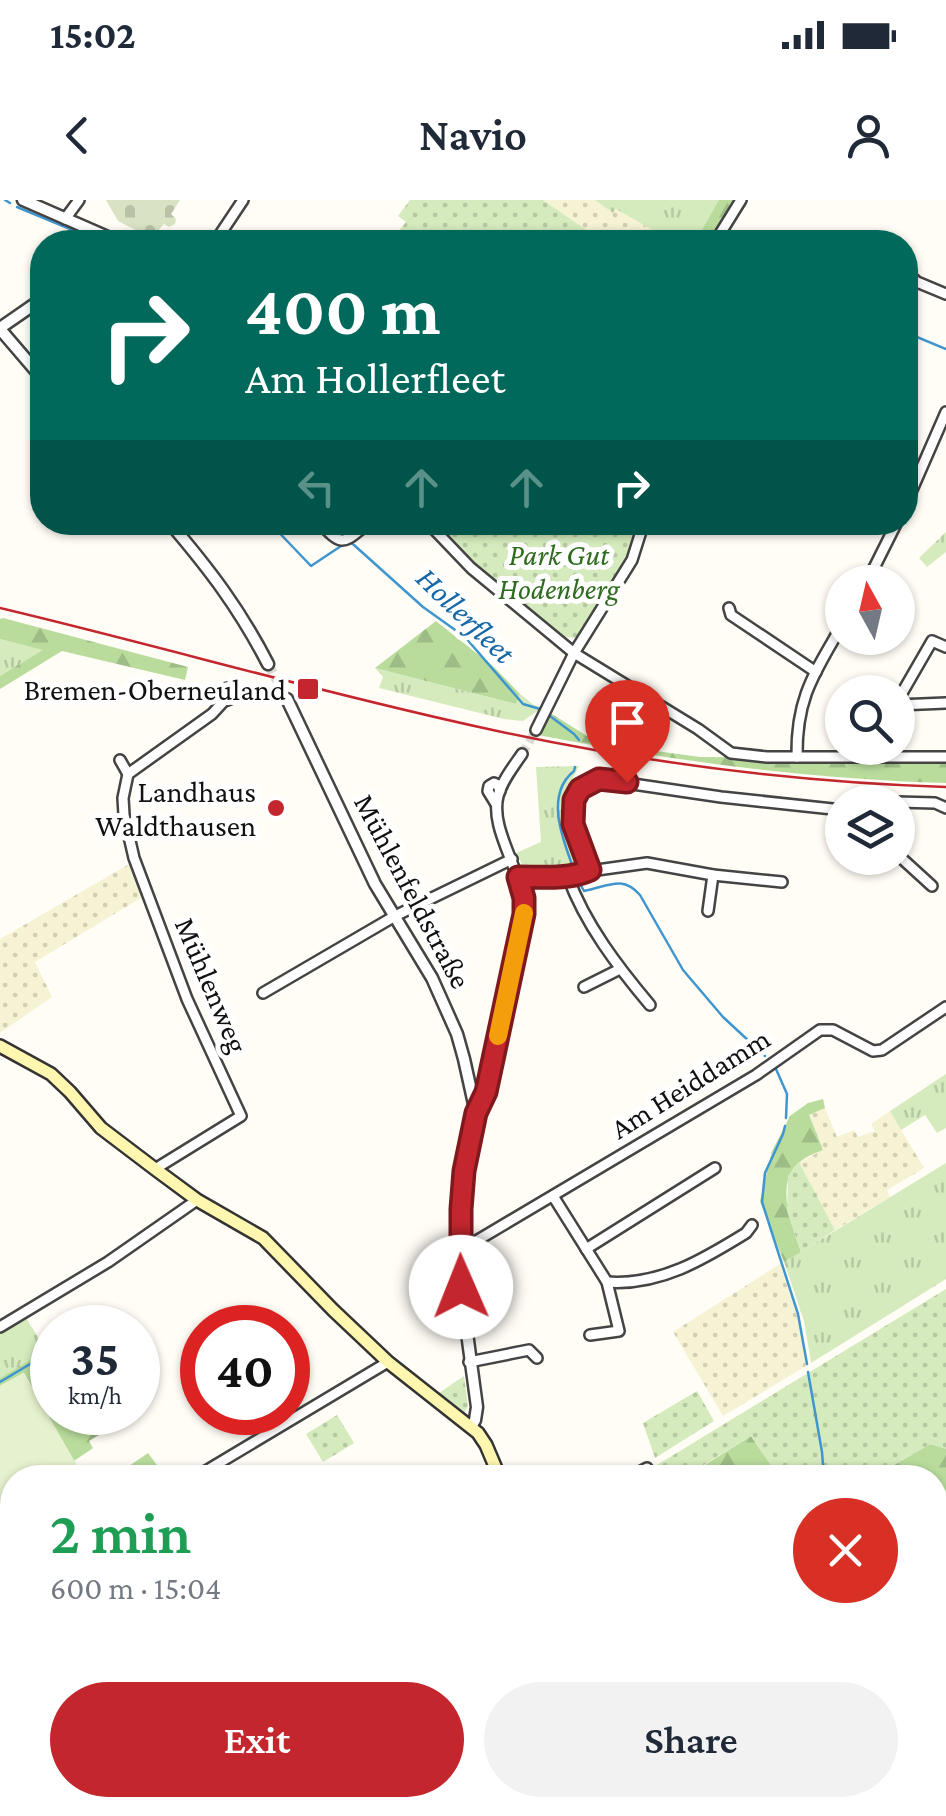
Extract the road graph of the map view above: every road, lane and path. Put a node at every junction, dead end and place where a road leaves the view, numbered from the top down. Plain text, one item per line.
1 (23, 200) edge
2 (78, 200) edge
3 (242, 200) edge
4 (741, 200) edge
5 (65, 219) junction
6 (90, 230) edge
7 (223, 230) edge
8 (722, 230) edge
9 (918, 282) edge
10 (946, 294) edge
11 (30, 307) edge
12 (0, 328) edge
13 (30, 364) edge
14 (946, 412) edge
15 (933, 444) junction
16 (946, 450) edge
17 (918, 477) edge
18 (180, 535) edge
19 (330, 535) edge
20 (353, 535) edge
21 (440, 535) edge
22 (640, 535) edge
23 (891, 535) edge
24 (875, 565) edge
25 (729, 608) dead end
26 (946, 646) edge
27 (574, 653) junction
28 (825, 655) edge
29 (268, 664) tunnel mouth
30 (816, 672) junction
31 (287, 699) tunnel mouth
32 (224, 700) dead end
33 (946, 703) edge
34 (536, 730) tunnel mouth
35 (522, 754) tunnel mouth
36 (946, 756) edge
37 (797, 757) junction
38 (120, 760) dead end
39 (128, 774) junction
40 (915, 802) edge
41 (825, 808) edge
42 (946, 808) edge
43 (512, 860) junction
44 (590, 870) junction
45 (915, 870) edge
46 (712, 875) junction
47 (568, 876) junction
48 (518, 877) junction
49 (782, 882) dead end
50 (932, 886) dead end
51 (708, 911) dead end
52 (395, 916) junction
53 (620, 969) junction
54 (584, 987) dead end
55 (263, 994) dead end
56 (650, 1005) dead end
57 (946, 1007) edge
58 (0, 1046) edge
59 (476, 1113) junction
60 (715, 1168) dead end
61 (155, 1169) junction
62 (553, 1196) junction
63 (197, 1200) junction
64 (752, 1225) dead end
65 (586, 1249) junction
66 (461, 1250) junction
67 (608, 1282) junction
68 (0, 1326) edge
69 (590, 1334) dead end
70 (537, 1358) dead end
71 (388, 1362) junction
72 (470, 1362) junction
73 (471, 1427) junction
74 (216, 1465) edge
75 (494, 1465) edge

1 - 5 street
2 - 5 street
3 - 7 street
4 - 8 street
5 - 6 street
9 - 10 street
11 - 12 street
12 - 13 street
14 - 15 street
15 - 16 street
15 - 17 street
18 - 29 street
19 - 20 street
21 - 27 street
22 - 27 street
23 - 24 street
25 - 30 street
26 - 33 street
27 - 34 street
27 - 37 street
28 - 30 street
30 - 37 street
31 - 52 street, Mühlenfeldstraße
32 - 39 street
35 - 43 street
36 - 37 street
38 - 39 street
39 - 61 street, Mühlenweg
40 - 42 street
41 - 44 street
43 - 48 street
43 - 52 street
44 - 46 street
44 - 47 street
45 - 50 street
46 - 49 street
46 - 51 street
47 - 48 street
47 - 53 street
48 - 59 street
52 - 55 street
52 - 59 street, Mühlenfeldstraße
53 - 54 street
53 - 56 street
57 - 62 street, Am Heiddamm
58 - 61 main road
59 - 66 street
60 - 65 street
61 - 63 main road
62 - 65 street
62 - 66 street, Am Heiddamm
63 - 68 street
63 - 71 main road
64 - 67 street
65 - 67 street
66 - 72 street
67 - 69 street
70 - 72 street
71 - 73 main road
71 - 74 street
72 - 73 street
73 - 75 main road

